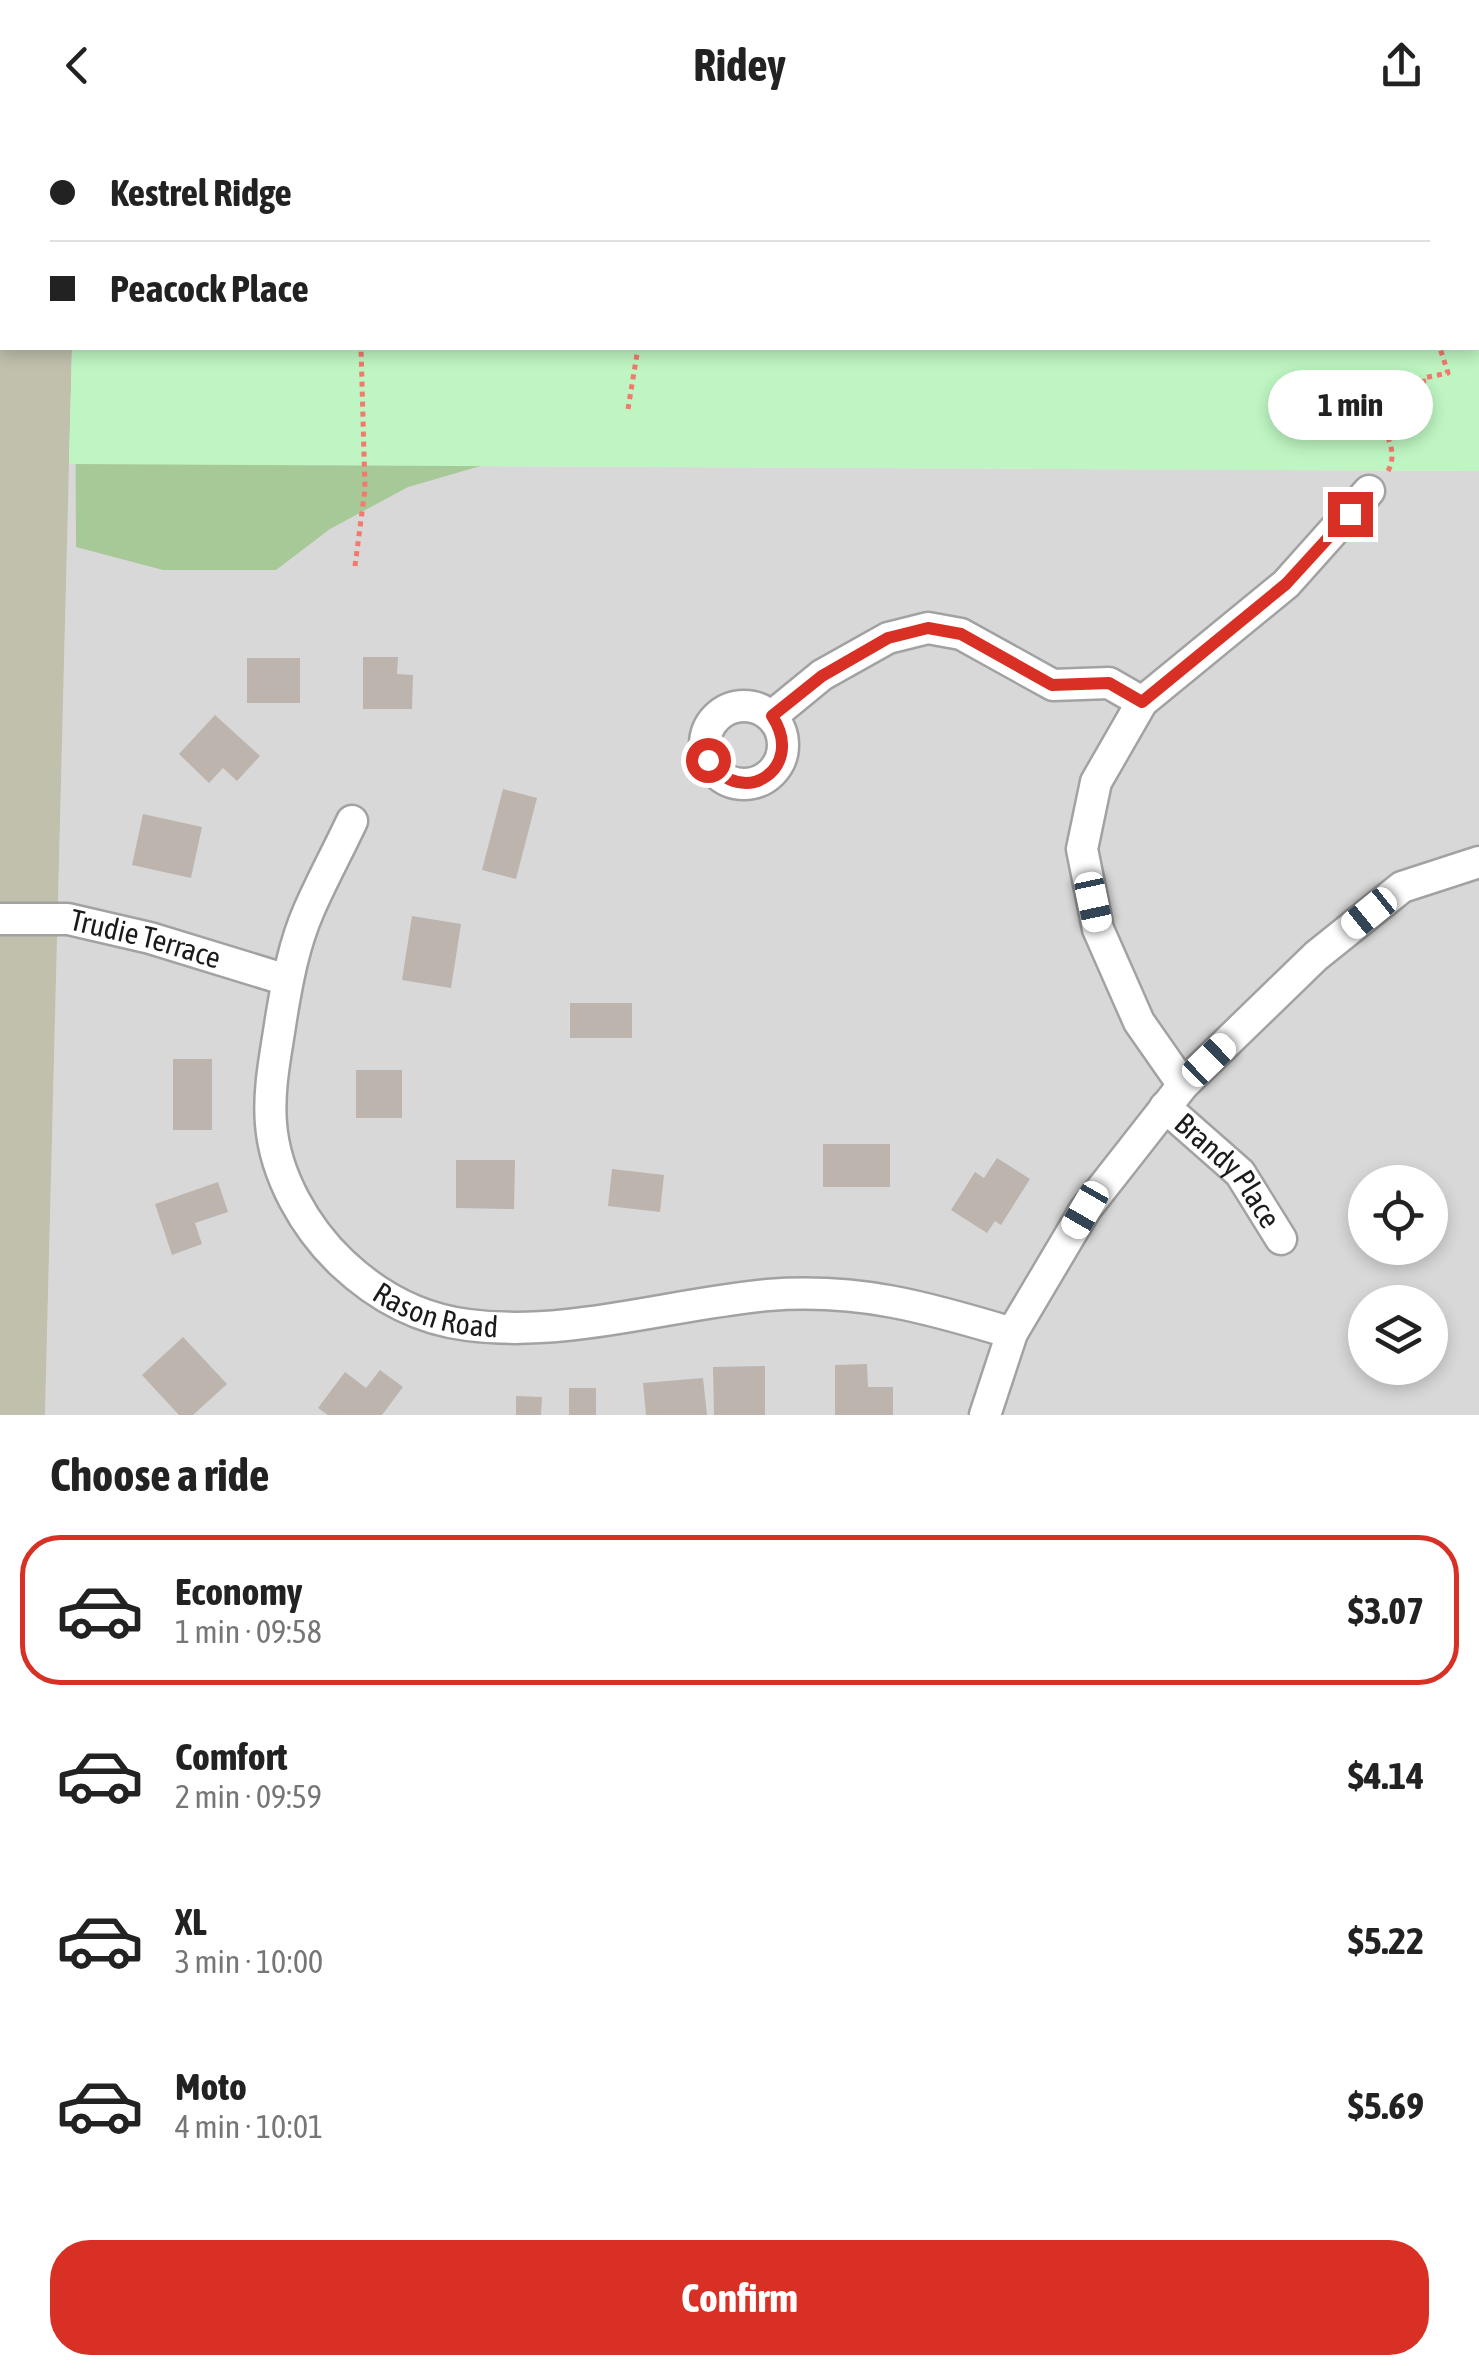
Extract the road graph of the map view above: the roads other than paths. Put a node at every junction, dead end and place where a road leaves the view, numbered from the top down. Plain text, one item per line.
1 (1369, 491) road end
2 (1142, 702) junction
3 (772, 716) dead end
4 (352, 822) dead end
5 (1479, 862) edge
6 (0, 918) edge
7 (287, 980) junction
8 (1174, 1096) junction
9 (1281, 1239) dead end
10 (1012, 1333) junction
11 (985, 1415) edge

1 - 2 street
2 - 3 street
2 - 8 street, Brandy Place
4 - 7 street, Rason Road
5 - 8 street
6 - 7 street, Trudie Terrace
7 - 10 street, Rason Road
8 - 9 street, Brandy Place
8 - 10 street
10 - 11 street

